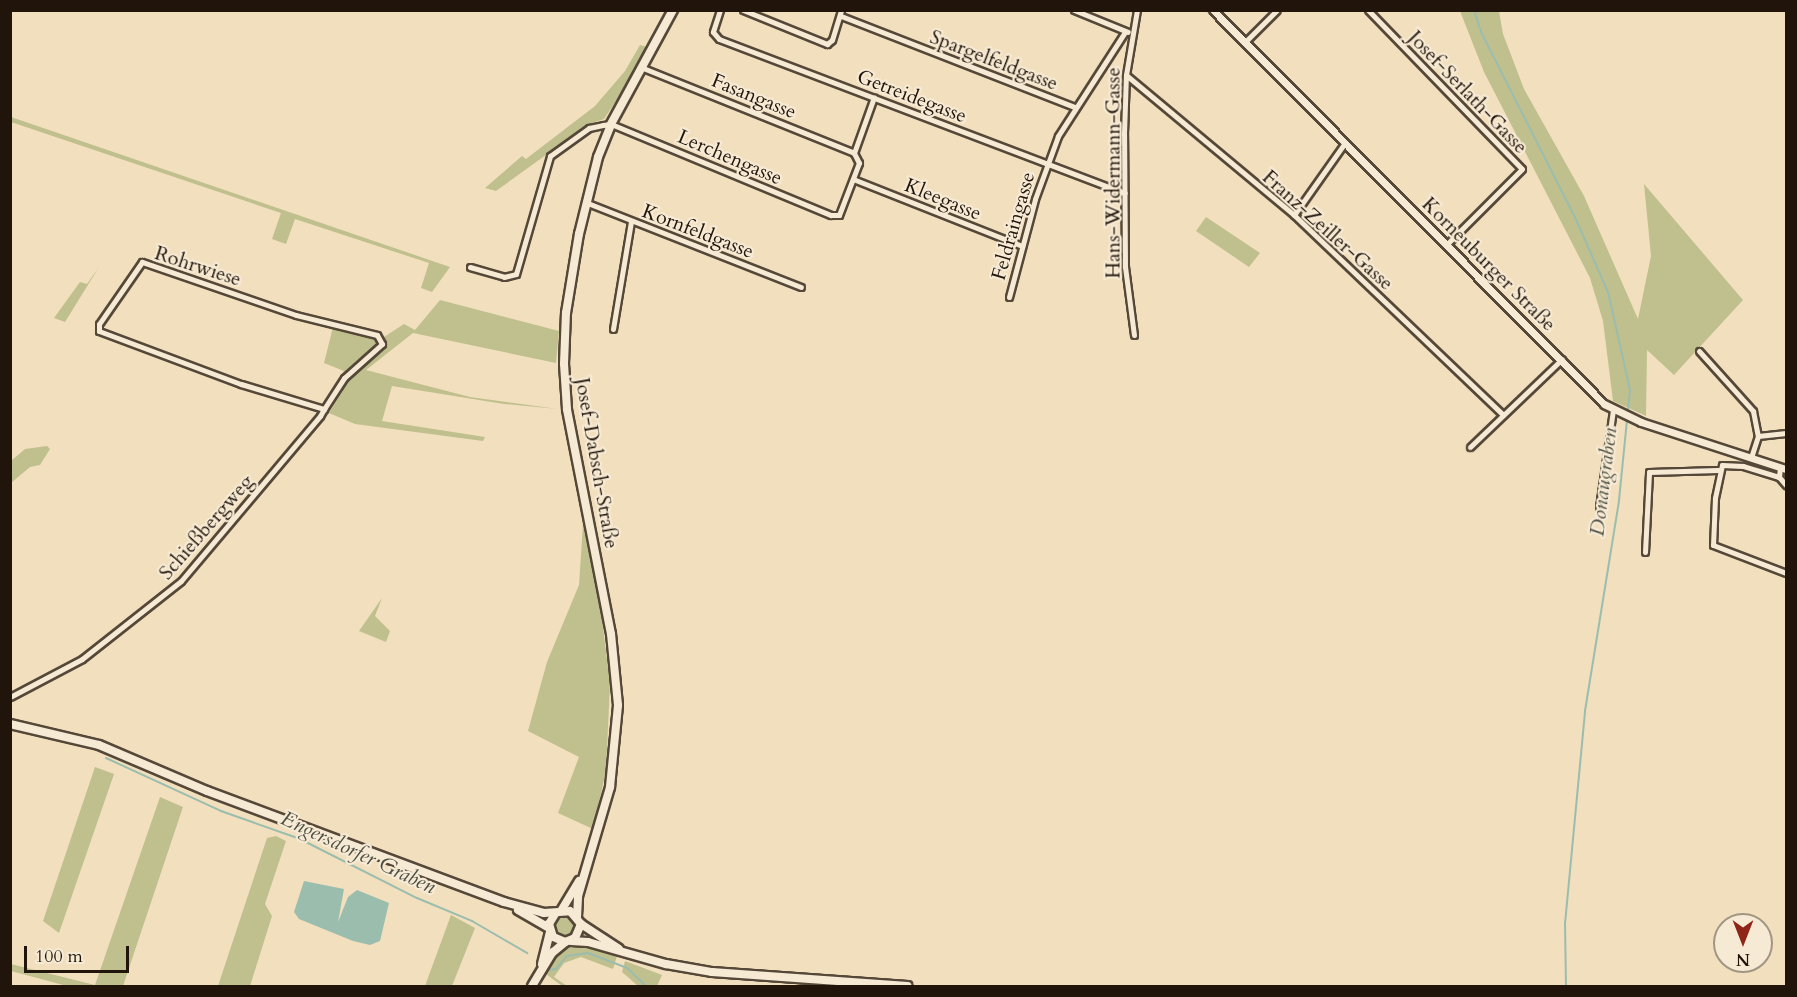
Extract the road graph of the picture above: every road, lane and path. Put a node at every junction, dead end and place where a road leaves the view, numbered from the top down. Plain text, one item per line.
1 (673, 10) edge
2 (720, 10) edge
3 (743, 10) edge
4 (1074, 10) edge
5 (1137, 10) edge
6 (1213, 10) edge
7 (1277, 10) edge
8 (1368, 10) edge
9 (841, 13) edge
10 (1125, 32) junction
11 (1133, 33) junction
12 (1245, 42) junction
13 (643, 68) junction
14 (1126, 75) junction
15 (874, 97) junction
16 (1075, 107) junction
17 (611, 124) junction
18 (1344, 144) junction
19 (854, 153) junction
20 (1046, 164) junction
21 (853, 179) junction
22 (1125, 193) junction
23 (585, 202) junction
24 (1294, 215) junction
25 (631, 221) junction
26 (1447, 244) junction
27 (1022, 246) junction
28 (470, 267) dead end
29 (801, 287) dead end
30 (1009, 297) dead end
31 (614, 329) dead end
32 (1134, 335) dead end
33 (379, 336) joint
34 (1699, 351) dead end
35 (1562, 359) junction
36 (324, 409) junction
37 (1616, 411) junction
38 (1503, 415) junction
39 (1786, 433) edge
40 (1758, 436) junction
41 (1470, 447) dead end
42 (1751, 458) junction
43 (1783, 468) edge
44 (1718, 470) junction
45 (1779, 477) junction
46 (1786, 486) edge
47 (1599, 507) dead end
48 (1645, 552) dead end
49 (1786, 573) edge
50 (10, 697) edge
51 (10, 724) edge
52 (587, 866) junction
53 (504, 902) junction
54 (558, 913) junction
55 (579, 920) junction
56 (550, 930) junction
57 (567, 942) junction
58 (620, 949) junction
59 (541, 969) junction
60 (532, 987) edge
61 (907, 987) edge

1 - 13 main road, Josef-Dabsch-Straße
2 - 15 street, Getreidegasse
3 - 9 street
4 - 10 street
5 - 11 street, Hans-Widermann-Gasse
6 - 12 street, Korneuburger Straße
7 - 12 street
8 - 26 street, Josef-Serlath-Gasse
9 - 16 street, Spargelfeldgasse
10 - 11 street
10 - 16 street, Spargelfeldgasse
11 - 14 street, Hans-Widermann-Gasse
12 - 18 street, Korneuburger Straße
13 - 17 main road, Josef-Dabsch-Straße
13 - 19 street, Fasangasse
14 - 22 street, Hans-Widermann-Gasse
14 - 24 street, Franz-Zeiller-Gasse
15 - 19 street
15 - 20 street, Getreidegasse
16 - 20 street, Spargelfeldgasse
17 - 21 street, Lerchengasse
17 - 23 main road, Josef-Dabsch-Straße
17 - 28 street
18 - 24 street
18 - 26 street, Korneuburger Straße
19 - 21 street
20 - 22 street, Getreidegasse
20 - 27 street, Feldraingasse
21 - 27 street, Kleegasse
22 - 32 street, Hans-Widermann-Gasse
23 - 25 street, Kornfeldgasse
23 - 52 main road, Josef-Dabsch-Straße
24 - 38 street, Franz-Zeiller-Gasse
25 - 29 street, Kornfeldgasse
25 - 31 street
26 - 35 street, Korneuburger Straße
27 - 30 street, Feldraingasse
33 - 36 street, Schießbergweg
33 - 36 street, Rohrwiese
34 - 40 street
35 - 37 street, Korneuburger Straße
35 - 38 street
36 - 50 street, Schießbergweg
37 - 42 street, Korneuburger Straße
37 - 47 street
38 - 41 street
39 - 40 street
40 - 42 street
42 - 43 street, Korneuburger Straße
43 - 45 street
44 - 45 street
44 - 48 street
44 - 49 street
45 - 46 street
51 - 53 main road
52 - 54 main road, Josef-Dabsch-Straße
52 - 55 main road, Josef-Dabsch-Straße
53 - 54 main road
53 - 56 main road
54 - 55 main road
54 - 56 main road, Josef-Dabsch-Straße
55 - 57 main road
55 - 58 main road
56 - 57 main road
56 - 59 main road, Josef-Dabsch-Straße
57 - 58 main road
57 - 59 main road
58 - 61 main road
59 - 60 main road

